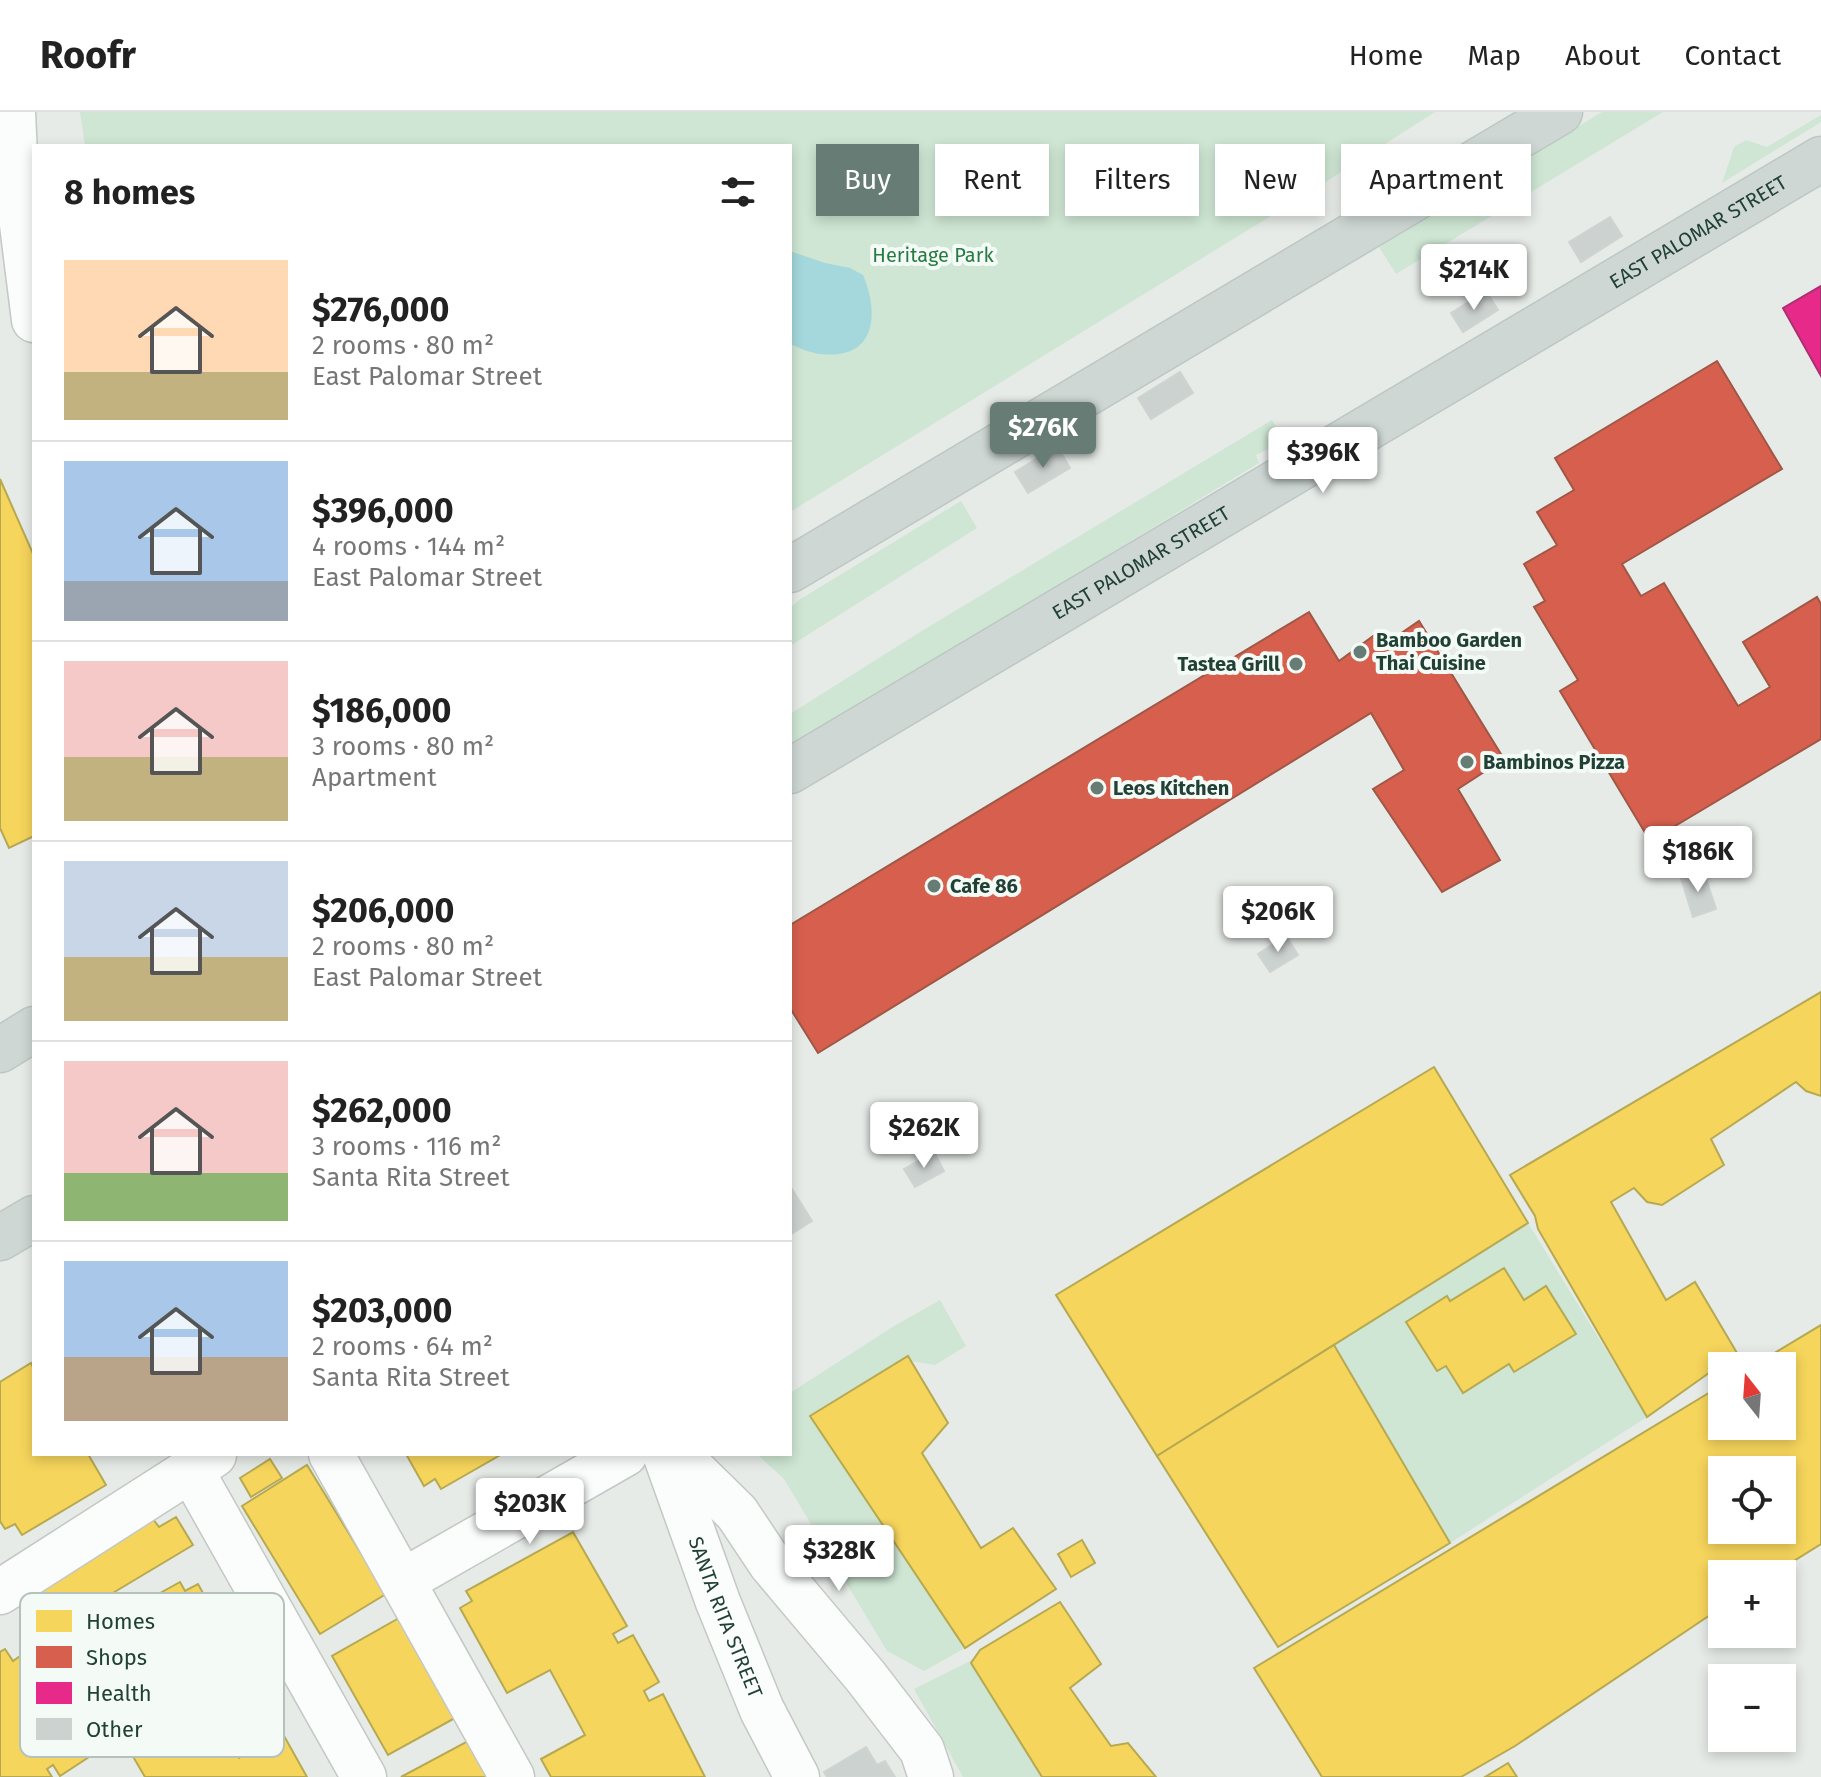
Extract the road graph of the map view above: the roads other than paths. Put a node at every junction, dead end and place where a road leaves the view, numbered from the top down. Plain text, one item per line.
1 (13, 112) edge
2 (1560, 112) edge
3 (1821, 159) edge
4 (5, 178) edge
5 (32, 310) edge
6 (792, 569) edge
7 (792, 770) edge
8 (32, 1030) edge
9 (0, 1050) edge
10 (32, 1219) edge
11 (0, 1238) edge
12 (332, 1456) edge
13 (622, 1456) edge
14 (666, 1456) edge
15 (679, 1456) edge
16 (203, 1462) edge
17 (403, 1581) junction
18 (0, 1592) edge
19 (270, 1593) edge
20 (284, 1620) edge
21 (364, 1777) edge
22 (512, 1777) edge
23 (797, 1777) edge
24 (931, 1777) edge

1 - 4 street
2 - 6 main road
3 - 7 main road, EAST PALOMAR STREET
4 - 5 street
8 - 9 main road
10 - 11 main road
12 - 17 street
13 - 17 street
14 - 23 street, SANTA RITA STREET
15 - 24 street
16 - 18 street
16 - 19 street
17 - 22 street
20 - 21 street

